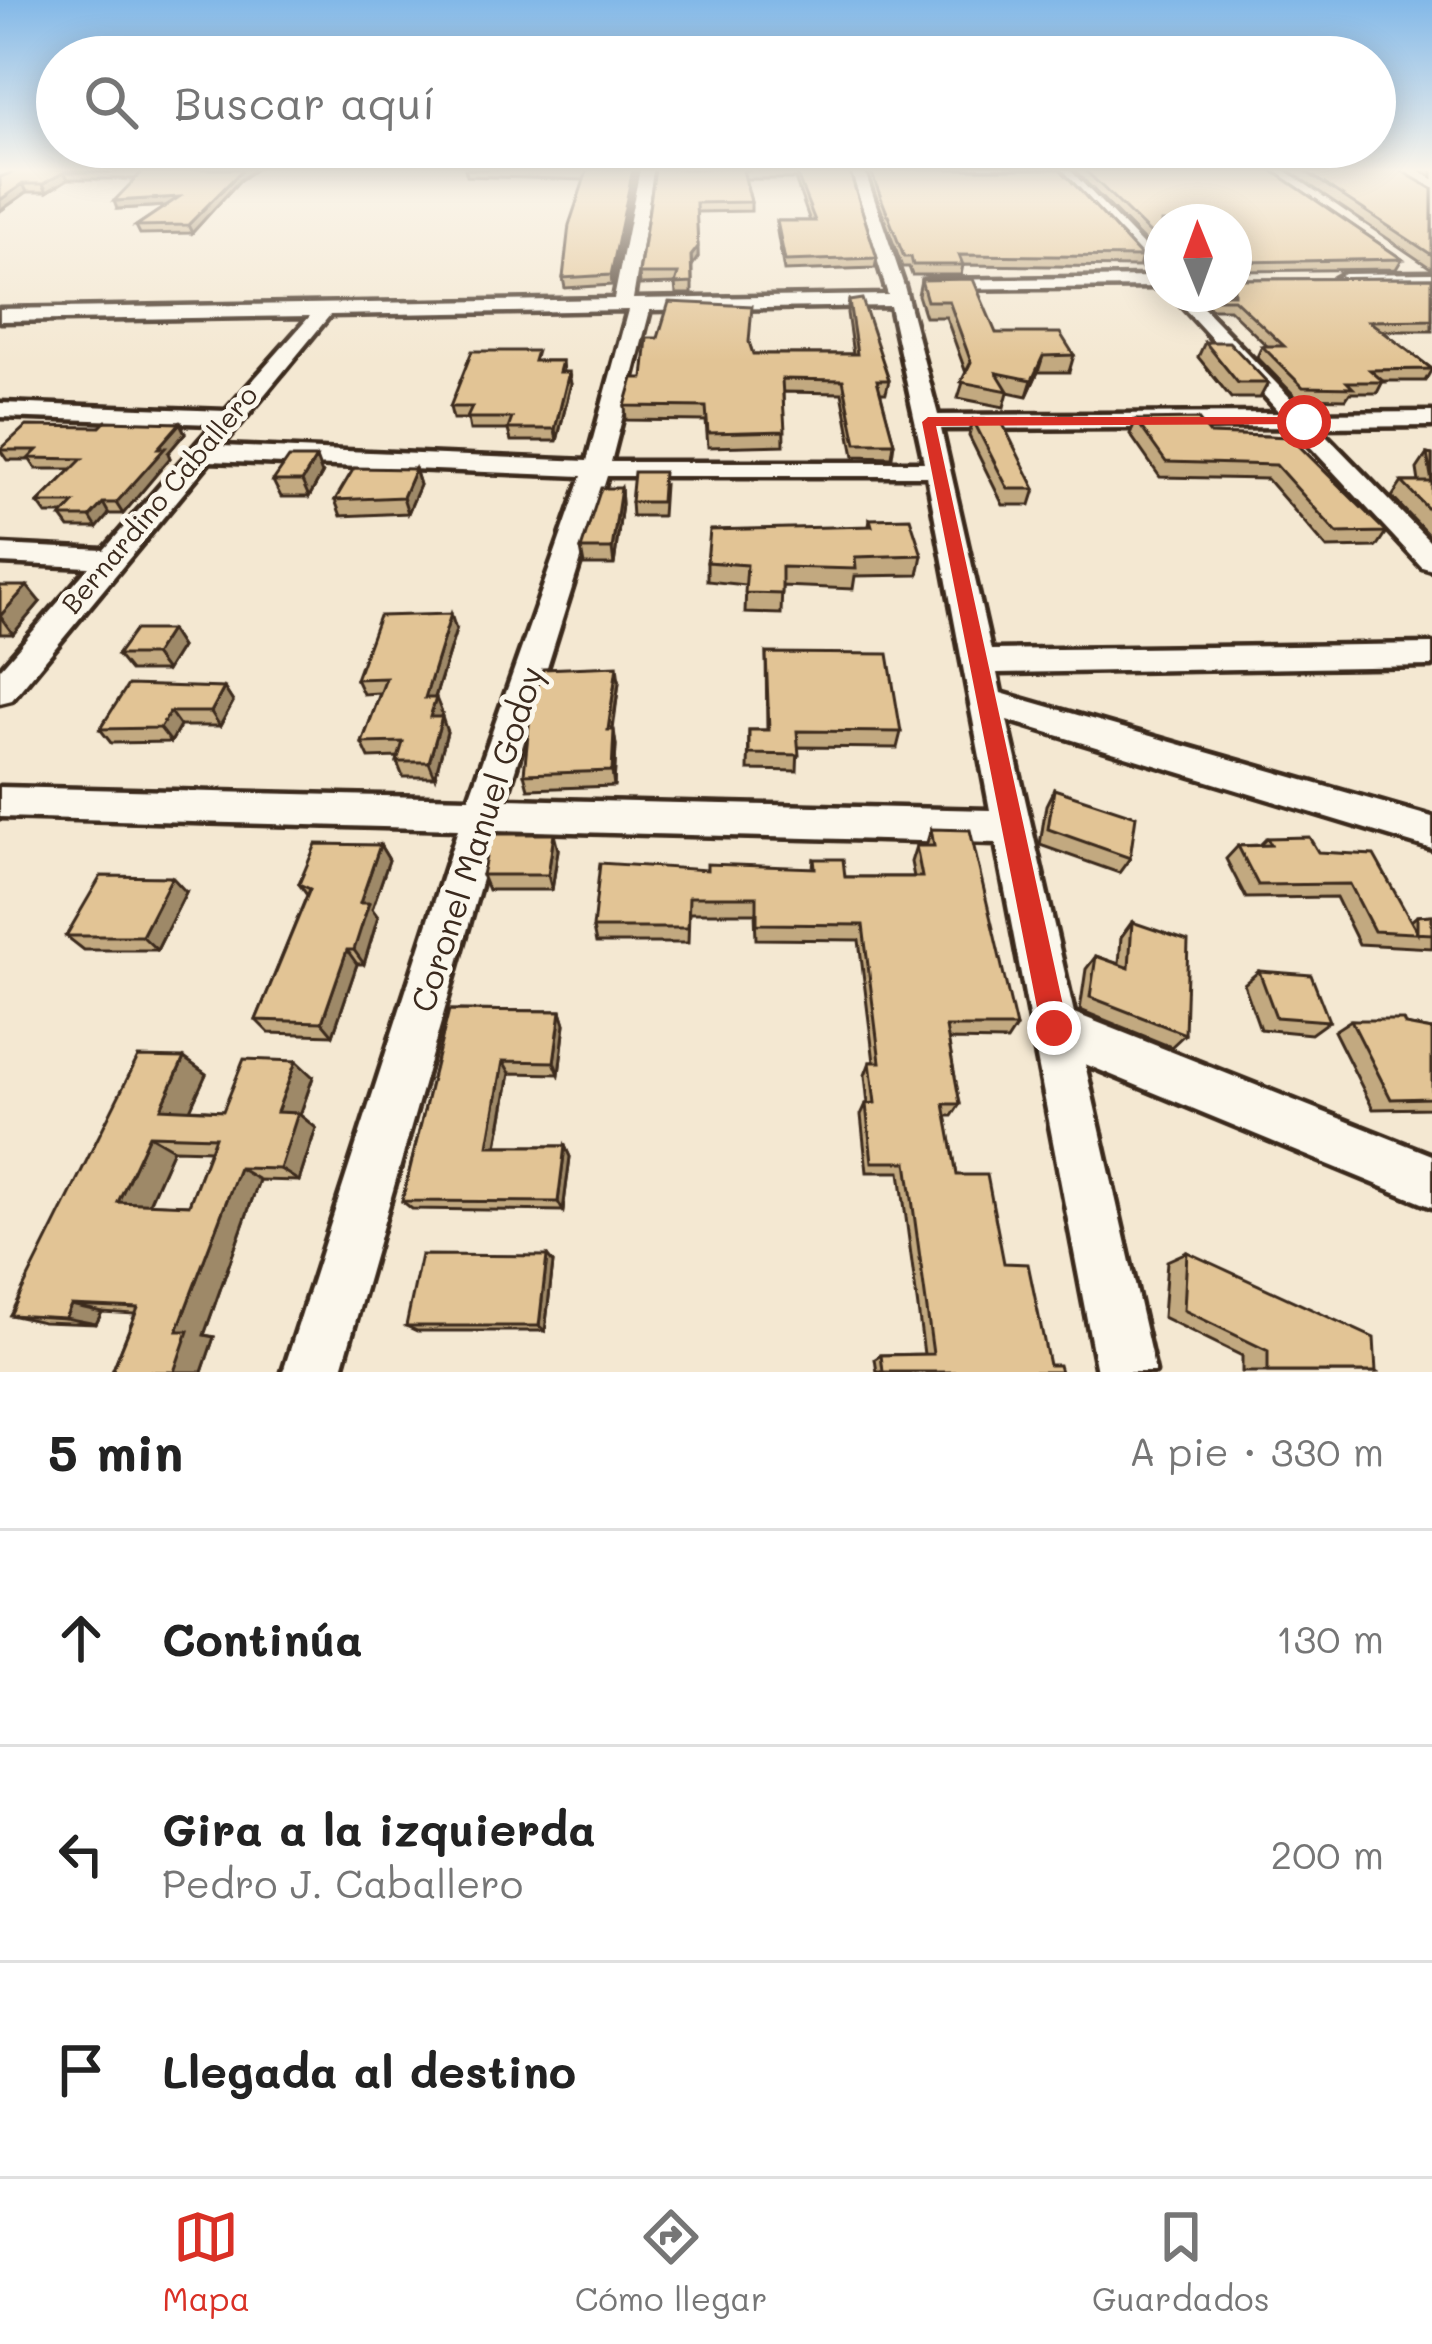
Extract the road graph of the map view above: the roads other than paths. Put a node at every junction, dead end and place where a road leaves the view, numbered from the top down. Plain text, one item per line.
1 (640, 233) edge
2 (877, 233) edge
3 (1120, 233) edge
4 (1394, 254) edge
5 (1144, 259) edge
6 (1431, 278) edge
7 (1144, 279) edge
8 (1321, 280) edge
9 (896, 293) junction
10 (632, 306) junction
11 (323, 312) junction
12 (1197, 312) edge
13 (28, 315) junction
14 (0, 316) edge
15 (0, 334) edge
16 (0, 410) edge
17 (229, 418) junction
18 (1432, 419) edge
19 (928, 422) junction
20 (1304, 422) junction
21 (203, 453) junction
22 (597, 469) junction
23 (939, 469) junction
24 (0, 554) edge
25 (108, 559) junction
26 (1432, 561) edge
27 (1432, 656) edge
28 (982, 681) junction
29 (0, 691) edge
30 (0, 802) edge
31 (481, 817) junction
32 (1012, 826) junction
33 (1432, 833) edge
34 (1054, 1028) junction
35 (1432, 1181) edge
36 (312, 1372) edge
37 (1126, 1372) edge

1 - 10 street, Coronel Manuel Godoy
2 - 9 street
3 - 5 street
4 - 6 street
6 - 8 street
7 - 9 street
9 - 10 street
9 - 19 street
10 - 11 street
10 - 22 street, Coronel Manuel Godoy
11 - 13 street
11 - 17 street, Bernardino Caballero
12 - 20 street
13 - 14 street
13 - 15 street
16 - 17 street
17 - 21 street, Bernardino Caballero
18 - 20 street
19 - 20 street
19 - 23 street
20 - 26 street
21 - 22 street
21 - 25 street, Bernardino Caballero
22 - 23 street
22 - 31 street, Coronel Manuel Godoy
23 - 28 street
24 - 25 street
25 - 29 street, Bernardino Caballero
27 - 28 street
28 - 32 street
28 - 33 street
30 - 31 street
31 - 32 street
31 - 36 street, Coronel Manuel Godoy
32 - 34 street
34 - 35 street
34 - 37 street

